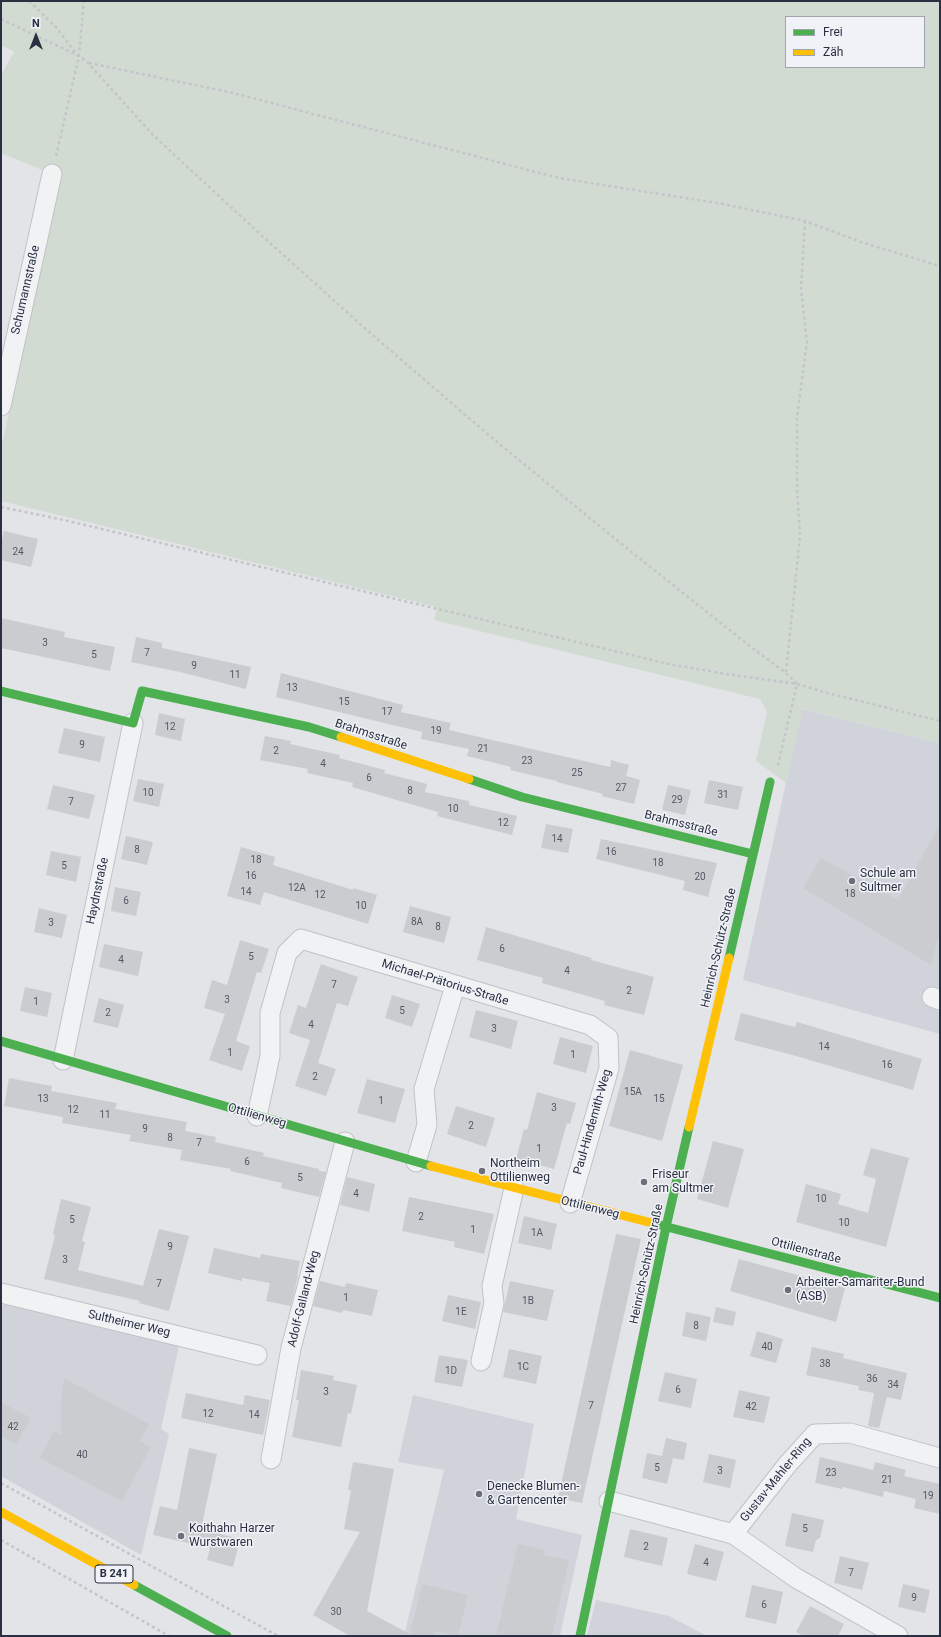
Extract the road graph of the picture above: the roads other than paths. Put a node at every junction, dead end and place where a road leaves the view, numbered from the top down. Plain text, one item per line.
1 (52, 174) road end
2 (7, 343) edge
3 (1, 406) edge
4 (1, 691) edge
5 (132, 723) junction
6 (770, 782) dead end
7 (754, 854) junction
8 (455, 986) junction
9 (590, 1026) joint
10 (1, 1042) edge
11 (63, 1060) junction
12 (257, 1116) junction
13 (345, 1142) junction
14 (416, 1162) junction
15 (514, 1188) junction
16 (570, 1203) junction
17 (666, 1227) junction
18 (1, 1293) edge
19 (940, 1298) edge
20 (257, 1355) dead end
21 (481, 1362) dead end
22 (940, 1458) edge
23 (271, 1459) dead end
24 (609, 1501) junction
25 (1, 1512) edge
26 (733, 1534) junction
27 (227, 1636) edge
28 (580, 1636) edge
29 (898, 1636) edge

1 - 2 street, Schumannstraße
2 - 3 street, Schumannstraße
4 - 5 street
5 - 7 street, Brahmsstraße
5 - 11 street, Haydnstraße
6 - 7 street, Heinrich-Schütz-Straße
7 - 17 street, Heinrich-Schütz-Straße
8 - 9 street, Michael-Prätorius-Straße
8 - 12 street, Michael-Prätorius-Straße
8 - 14 street
9 - 16 street, Paul-Hindemith-Weg
10 - 11 street, Ottilienweg
11 - 12 street, Ottilienweg
12 - 13 street, Ottilienweg
13 - 14 street, Ottilienweg
13 - 23 street, Adolf-Galland-Weg
14 - 15 street, Ottilienweg
15 - 16 street, Ottilienweg
15 - 21 street
16 - 17 street, Ottilienweg
17 - 19 street, Ottilienstraße
17 - 24 street, Heinrich-Schütz-Straße
18 - 20 street, Sultheimer Weg
22 - 26 street, Gustav-Mahler-Ring
24 - 26 street, Gustav-Mahler-Ring
24 - 28 street, Heinrich-Schütz-Straße
25 - 27 street, B 241
26 - 29 street, Gustav-Mahler-Ring

